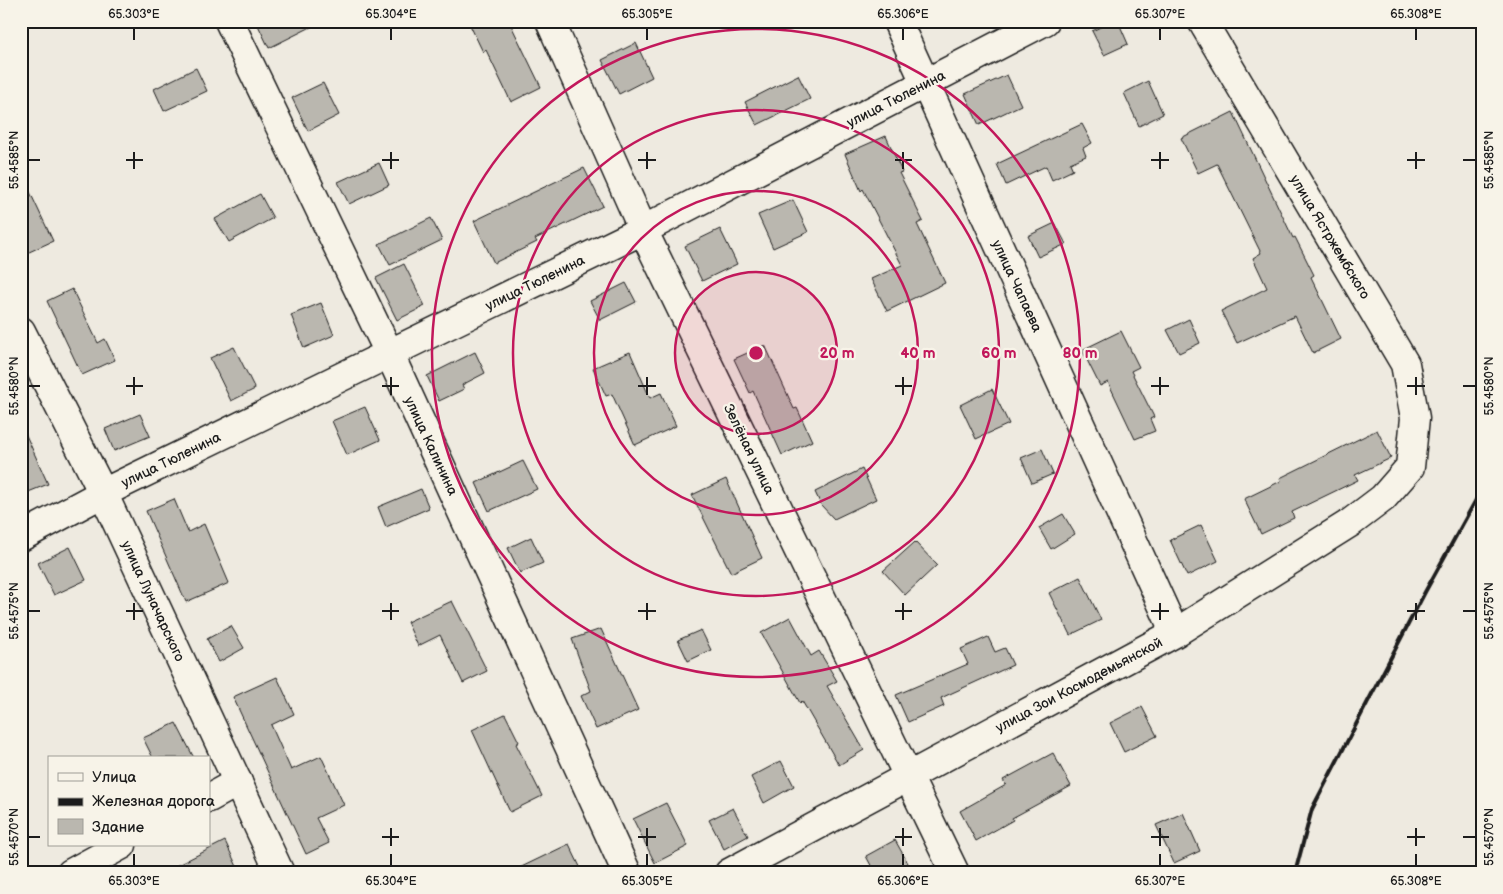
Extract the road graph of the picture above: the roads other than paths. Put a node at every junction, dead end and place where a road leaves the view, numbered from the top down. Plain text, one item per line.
1 (229, 21) edge
2 (550, 21) edge
3 (898, 21) edge
4 (1045, 21) edge
5 (1202, 21) edge
6 (925, 84) junction
7 (643, 230) junction
8 (21, 331) edge
9 (390, 355) junction
10 (1410, 467) joint
11 (103, 493) junction
12 (21, 537) edge
13 (1175, 633) junction
14 (908, 777) junction
15 (238, 782) junction
16 (210, 797) edge
17 (120, 846) edge
18 (71, 873) edge
19 (280, 873) edge
20 (627, 873) edge
21 (729, 873) edge
22 (955, 873) edge

1 - 9 street, улица Калинина
2 - 7 street, Зелёная улица
3 - 6 street, улица Чапаева
4 - 6 street, улица Тюленина
5 - 10 street, улица Ястржембского
6 - 7 street, улица Тюленина
6 - 13 street, улица Чапаева
7 - 9 street, улица Тюленина
7 - 14 street, Зелёная улица
8 - 11 street, улица Луначарского
9 - 11 street, улица Тюленина
9 - 20 street, улица Калинина
10 - 13 street, улица Зои Космодемьянской
11 - 12 street, улица Тюленина
11 - 15 street, улица Луначарского
13 - 14 street, улица Зои Космодемьянской
14 - 21 street, улица Зои Космодемьянской
14 - 22 street, Зелёная улица
15 - 16 street
15 - 19 street, улица Луначарского
17 - 18 street

